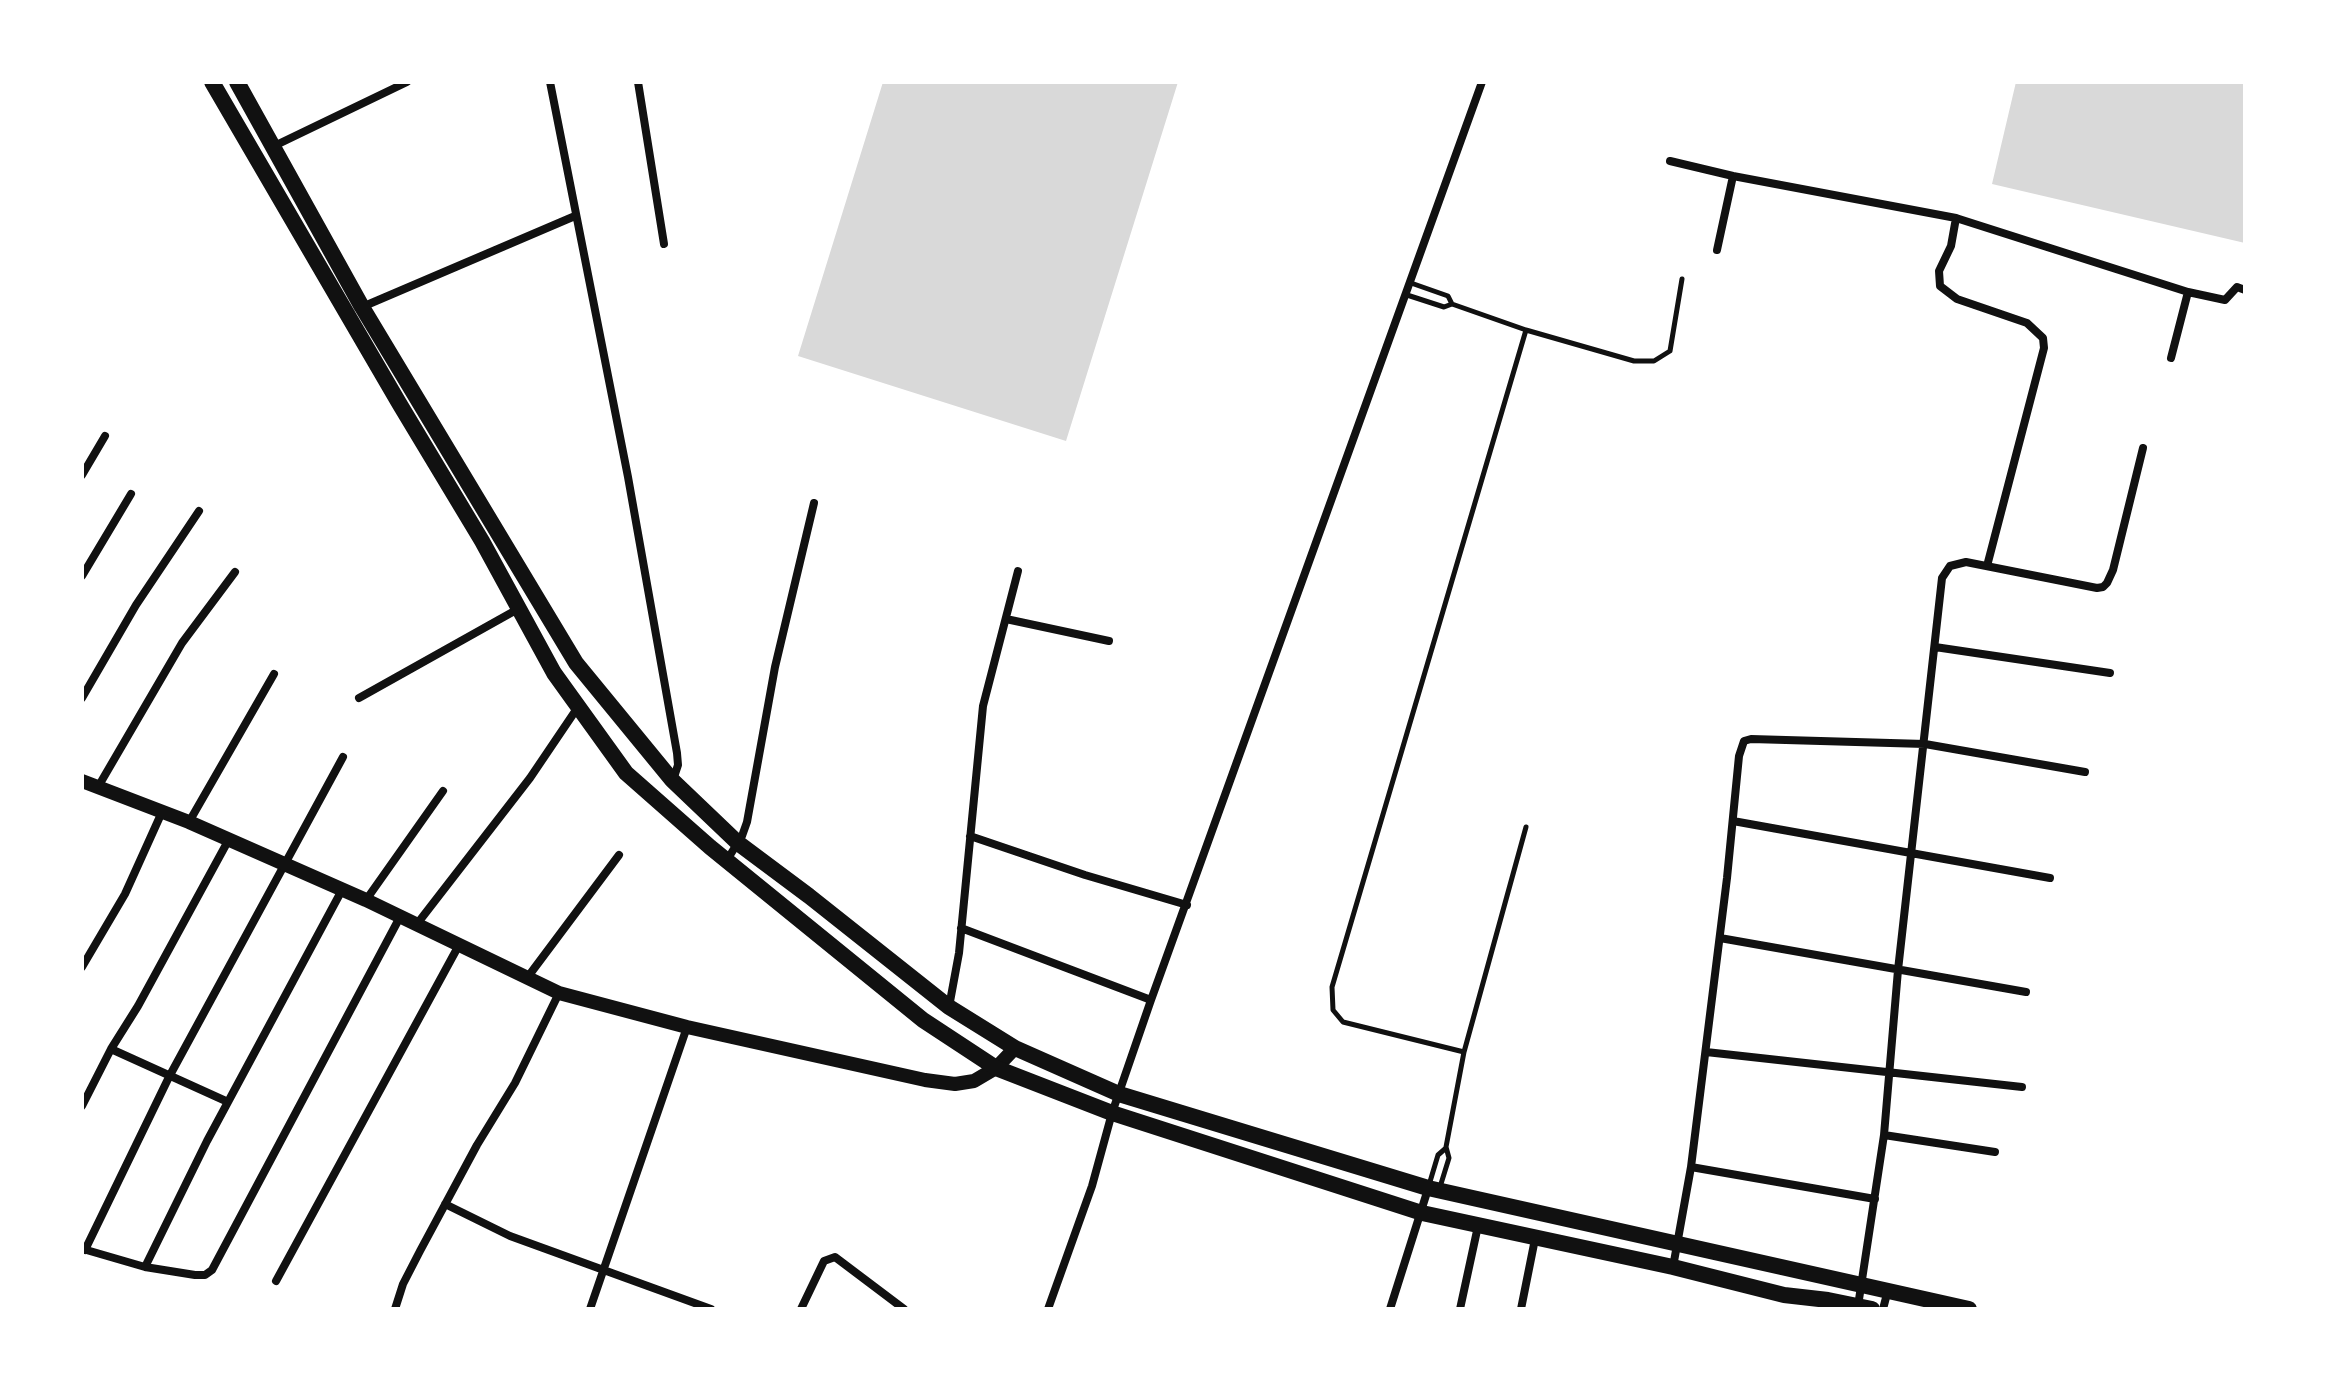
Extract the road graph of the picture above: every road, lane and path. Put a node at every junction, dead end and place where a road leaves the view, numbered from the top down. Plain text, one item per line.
1 (212, 82) edge
2 (237, 82) edge
3 (407, 82) edge
4 (550, 82) edge
5 (638, 82) edge
6 (1482, 82) edge
7 (271, 147) junction
8 (1670, 161) dead end
9 (1733, 176) junction
10 (575, 216) junction
11 (1956, 218) junction
12 (664, 244) dead end
13 (1717, 250) dead end
14 (1682, 279) dead end
15 (1411, 283) junction
16 (2245, 290) edge
17 (2188, 292) junction
18 (1407, 295) junction
19 (1452, 304) junction
20 (362, 307) junction
21 (1526, 330) junction
22 (2171, 358) dead end
23 (414, 393) junction
24 (399, 403) junction
25 (105, 436) dead end
26 (2143, 448) dead end
27 (82, 475) edge
28 (131, 494) dead end
29 (814, 503) dead end
30 (199, 511) dead end
31 (1987, 566) junction
32 (1018, 571) dead end
33 (235, 572) dead end
34 (82, 576) edge
35 (518, 609) junction
36 (1006, 619) junction
37 (1109, 641) dead end
38 (1935, 647) junction
39 (2110, 673) dead end
40 (274, 674) dead end
41 (82, 698) edge
42 (359, 698) dead end
43 (578, 707) junction
44 (1925, 744) junction
45 (343, 757) dead end
46 (2085, 772) dead end
47 (672, 780) junction
48 (82, 781) edge
49 (98, 787) junction
50 (443, 791) dead end
51 (162, 812) junction
52 (1733, 821) junction
53 (189, 822) junction
54 (1526, 827) dead end
55 (970, 836) junction
56 (228, 841) junction
57 (738, 843) junction
58 (1913, 853) junction
59 (619, 855) dead end
60 (727, 860) junction
61 (284, 863) junction
62 (2050, 878) dead end
63 (342, 890) junction
64 (366, 900) junction
65 (1187, 905) junction
66 (400, 917) junction
67 (417, 924) junction
68 (961, 928) junction
69 (1720, 938) junction
70 (459, 945) junction
71 (82, 967) edge
72 (1898, 970) junction
73 (527, 978) junction
74 (2026, 992) dead end
75 (559, 993) junction
76 (1151, 1000) junction
77 (949, 1007) junction
78 (687, 1027) junction
79 (1015, 1048) junction
80 (111, 1049) junction
81 (1464, 1052) junction
82 (1706, 1052) junction
83 (996, 1068) junction
84 (1889, 1074) junction
85 (169, 1077) junction
86 (2022, 1087) dead end
87 (1119, 1094) junction
88 (228, 1102) junction
89 (82, 1106) edge
90 (1112, 1113) junction
91 (1211, 1122) junction
92 (1884, 1135) junction
93 (1205, 1143) junction
94 (1446, 1147) junction
95 (1995, 1152) dead end
96 (1691, 1167) junction
97 (1433, 1189) junction
98 (1875, 1199) junction
99 (445, 1204) junction
100 (1422, 1213) junction
101 (1478, 1226) junction
102 (1535, 1239) junction
103 (1679, 1243) junction
104 (84, 1249) edge
105 (145, 1267) junction
106 (1673, 1267) junction
107 (604, 1268) junction
108 (276, 1281) dead end
109 (1862, 1284) junction
110 (1888, 1290) junction
111 (1782, 1302) edge
112 (1827, 1305) edge
113 (1865, 1308) edge
114 (395, 1309) edge
115 (590, 1309) edge
116 (711, 1309) edge
117 (801, 1309) edge
118 (904, 1309) edge
119 (1048, 1309) edge
120 (1390, 1309) edge
121 (1460, 1309) edge
122 (1521, 1309) edge
123 (1883, 1309) edge
124 (1969, 1309) edge

1 - 24 main road
2 - 7 main road
3 - 7 street
4 - 10 street
5 - 12 street
6 - 15 street
7 - 20 main road
8 - 9 street
9 - 11 street
9 - 13 street
10 - 20 street
10 - 47 street
11 - 17 street
11 - 31 street
14 - 21 lane
15 - 18 street
15 - 19 lane
16 - 17 street
17 - 22 street
18 - 19 lane
18 - 65 street
19 - 21 lane
20 - 23 main road
21 - 81 lane
23 - 24 main road
23 - 47 main road
24 - 35 main road
25 - 27 street
26 - 31 street
28 - 34 street
29 - 57 street
30 - 41 street
31 - 38 street
32 - 36 street
33 - 49 street
35 - 42 street
35 - 43 main road
36 - 37 street
36 - 55 street
38 - 39 street
38 - 44 street
40 - 53 street
43 - 60 main road
43 - 67 street
44 - 46 street
44 - 52 street
44 - 58 street
45 - 61 street
47 - 57 main road
48 - 49 main road
49 - 51 main road
50 - 64 street
51 - 53 main road
51 - 71 street
52 - 58 street
52 - 69 street
53 - 56 main road
54 - 81 lane
55 - 65 street
55 - 68 street
56 - 61 main road
56 - 80 street
57 - 60 street
57 - 77 main road
58 - 62 street
58 - 72 street
59 - 73 street
60 - 83 main road
61 - 63 main road
61 - 85 street
63 - 64 main road
63 - 88 street
64 - 66 main road
65 - 76 street
66 - 67 main road
66 - 105 street
67 - 70 main road
68 - 76 street
68 - 77 street
69 - 72 street
69 - 82 street
70 - 73 main road
70 - 108 street
72 - 74 street
72 - 84 street
73 - 75 main road
75 - 78 main road
75 - 99 street
76 - 87 street
77 - 79 main road
78 - 83 main road
78 - 107 street
79 - 83 main road
79 - 87 main road
80 - 85 street
80 - 89 street
81 - 94 lane
82 - 84 street
82 - 96 street
83 - 90 main road
84 - 86 street
84 - 92 street
85 - 88 street
85 - 104 street
87 - 90 street
87 - 91 main road
88 - 105 street
90 - 93 main road
90 - 119 street
91 - 93 main road
91 - 97 main road
92 - 95 street
92 - 98 street
93 - 100 main road
94 - 97 lane
94 - 97 lane
96 - 98 street
96 - 103 street
97 - 100 street
97 - 103 main road
98 - 109 street
99 - 107 street
99 - 114 street
100 - 101 main road
100 - 120 street
101 - 102 main road
101 - 121 street
102 - 106 main road
102 - 122 street
103 - 106 street
103 - 109 main road
104 - 105 street
106 - 111 main road
107 - 115 street
107 - 116 street
109 - 110 main road
109 - 113 street
110 - 123 street
110 - 124 main road
111 - 112 main road
112 - 113 main road
117 - 118 street

